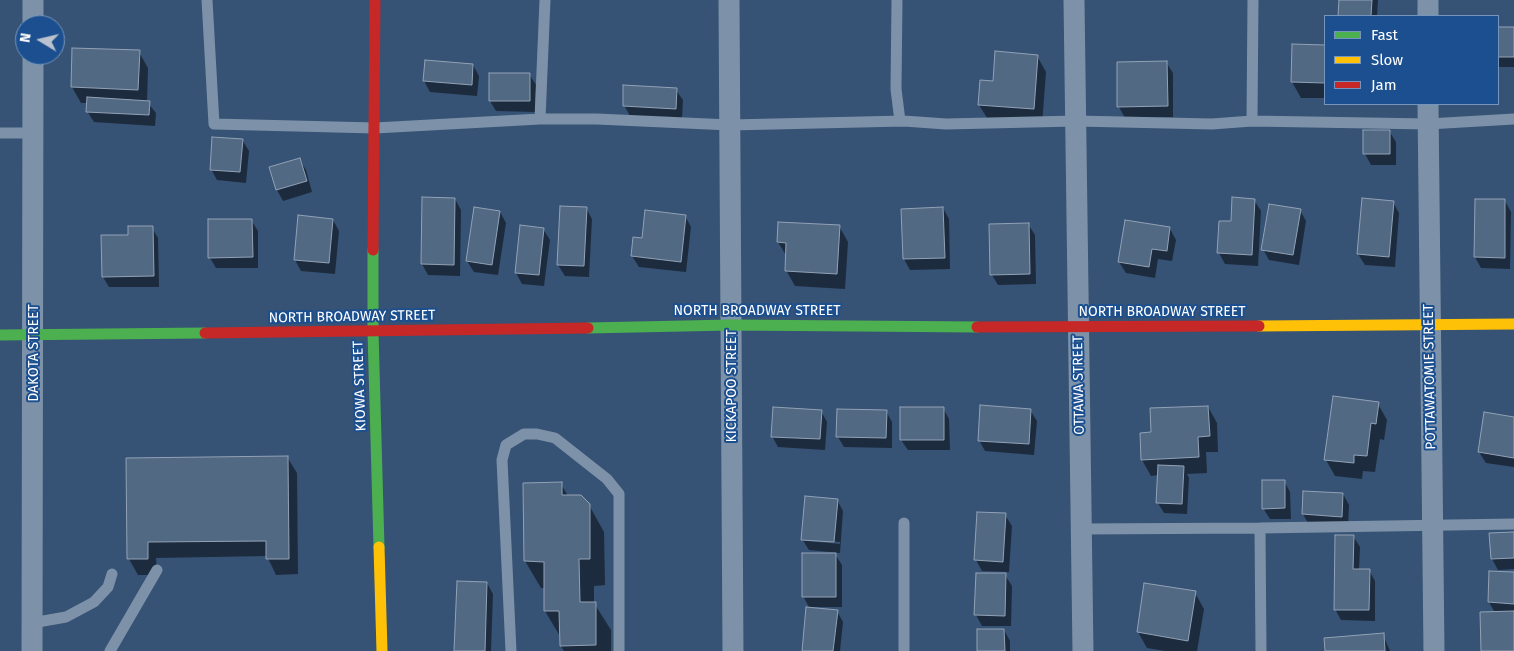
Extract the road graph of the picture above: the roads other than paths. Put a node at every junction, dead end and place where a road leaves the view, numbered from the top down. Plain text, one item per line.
1 (33, 0) edge
2 (207, 0) edge
3 (375, 0) edge
4 (546, 0) edge
5 (729, 0) edge
6 (897, 0) edge
7 (1074, 0) edge
8 (1253, 0) edge
9 (1428, 0) edge
10 (33, 15) edge
11 (1428, 15) edge
12 (33, 65) edge
13 (1428, 114) edge
14 (540, 119) junction
15 (1514, 119) edge
16 (900, 121) junction
17 (1076, 121) junction
18 (1252, 121) junction
19 (730, 125) junction
20 (375, 128) junction
21 (33, 133) junction
22 (0, 134) edge
23 (1514, 324) edge
24 (731, 325) junction
25 (1429, 325) junction
26 (1078, 328) junction
27 (373, 332) junction
28 (0, 335) edge
29 (34, 335) junction
30 (904, 523) dead end
31 (1432, 524) junction
32 (1514, 524) edge
33 (1260, 528) junction
34 (1082, 529) junction
35 (157, 570) dead end
36 (112, 574) dead end
37 (32, 623) junction
38 (32, 651) edge
39 (110, 651) edge
40 (382, 651) edge
41 (511, 651) edge
42 (619, 651) edge
43 (734, 651) edge
44 (904, 651) edge
45 (1083, 651) edge
46 (1261, 651) edge
47 (1434, 651) edge

1 - 10 street
2 - 20 lane
3 - 20 street, KIOWA STREET
4 - 14 lane
5 - 19 street, KICKAPOO STREET
6 - 16 lane
7 - 17 street, OTTAWA STREET
8 - 18 lane
9 - 11 street
12 - 21 street, DAKOTA STREET
13 - 15 lane
13 - 18 lane
13 - 25 street, POTTAWATOMIE STREET
14 - 19 lane
14 - 20 lane
16 - 17 lane
16 - 19 lane
17 - 18 lane
17 - 26 street, OTTAWA STREET
19 - 24 street, KICKAPOO STREET
20 - 27 street, KIOWA STREET
21 - 22 lane
21 - 29 street, DAKOTA STREET
23 - 25 street, NORTH BROADWAY STREET
24 - 26 street, NORTH BROADWAY STREET
24 - 27 street, NORTH BROADWAY STREET
24 - 43 street, KICKAPOO STREET
25 - 26 street, NORTH BROADWAY STREET
25 - 31 street, POTTAWATOMIE STREET
26 - 34 street, OTTAWA STREET
27 - 29 street, NORTH BROADWAY STREET
27 - 40 street, KIOWA STREET
28 - 29 street, NORTH BROADWAY STREET
29 - 37 street, DAKOTA STREET
30 - 44 lane
31 - 32 lane
31 - 33 lane
31 - 47 street, POTTAWATOMIE STREET
33 - 34 lane
33 - 46 lane
34 - 45 street, OTTAWA STREET
35 - 39 lane
36 - 37 lane
37 - 38 street, DAKOTA STREET
41 - 42 lane

